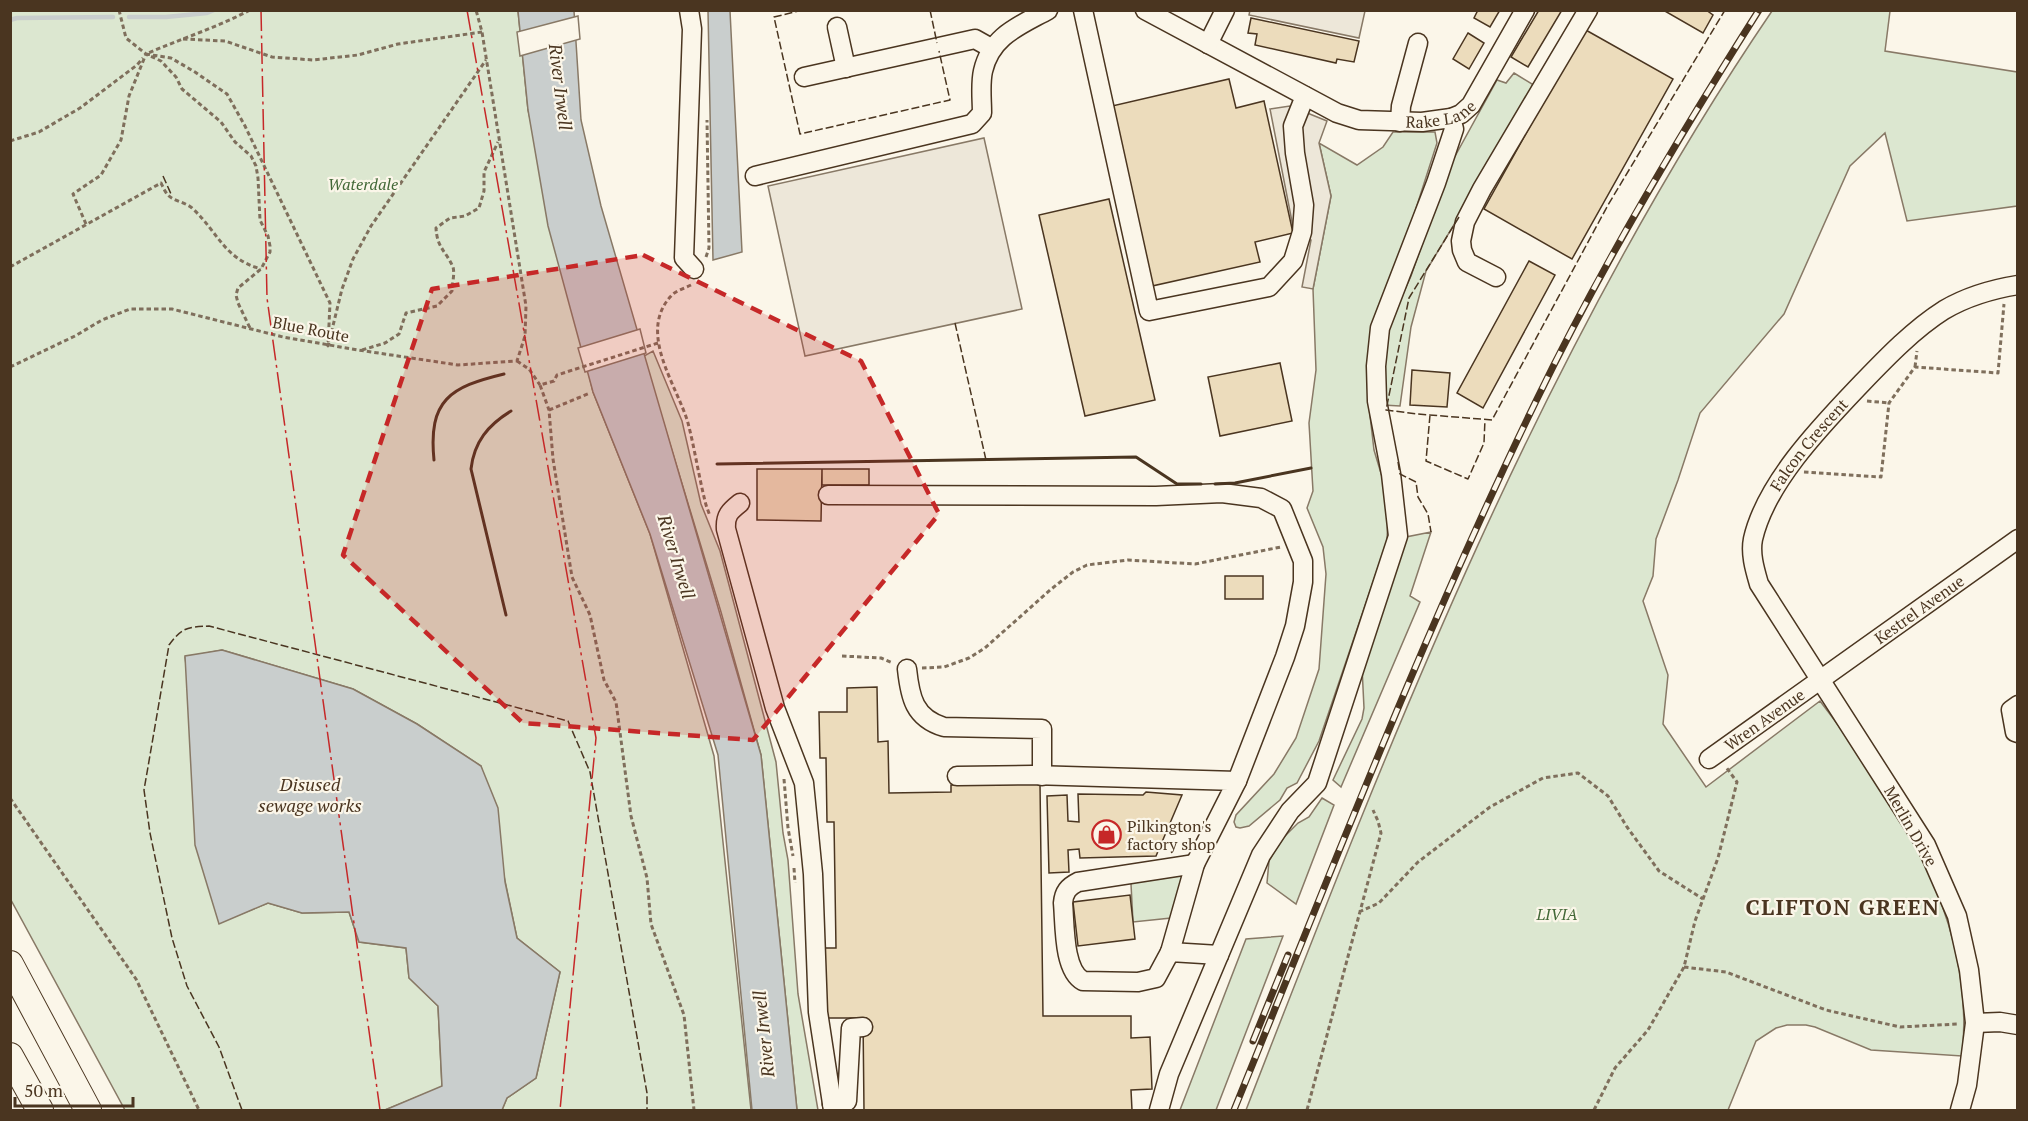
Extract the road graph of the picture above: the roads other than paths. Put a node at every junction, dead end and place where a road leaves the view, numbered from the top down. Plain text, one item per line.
1 (689, 10) edge
2 (1048, 10) edge
3 (1083, 10) edge
4 (1144, 10) edge
5 (1225, 10) edge
6 (1526, 10) edge
7 (1588, 10) edge
8 (837, 27) dead end
9 (1418, 43) dead end
10 (1208, 44) junction
11 (991, 48) junction
12 (846, 68) junction
13 (804, 77) dead end
14 (1305, 96) junction
15 (1451, 118) junction
16 (1400, 122) junction
17 (755, 176) dead end
18 (694, 269) dead end
19 (1496, 277) dead end
20 (2012, 286) edge
21 (828, 495) dead end
22 (740, 503) dead end
23 (2018, 539) edge
24 (907, 669) road end
25 (1820, 679) junction
26 (2018, 705) edge
27 (2018, 733) edge
28 (1712, 757) road end
29 (957, 776) dead end
30 (1042, 776) junction
31 (1237, 781) junction
32 (1195, 864) junction
33 (1170, 952) junction
34 (1219, 955) junction
35 (10, 964) edge
36 (1975, 1023) junction
37 (2018, 1025) edge
38 (863, 1027) dead end
39 (10, 1056) edge
40 (833, 1107) edge
41 (40, 1110) edge
42 (88, 1110) edge
43 (1160, 1110) edge
44 (1960, 1110) edge

1 - 18 street
2 - 11 street
3 - 14 street
4 - 10 street, Rake Lane
5 - 10 street
6 - 15 street, Rake Lane
7 - 19 street
8 - 12 street
9 - 16 street
10 - 14 street, Rake Lane
11 - 12 street
11 - 17 street
12 - 13 street
14 - 16 street, Rake Lane
15 - 16 street, Rake Lane
15 - 34 street
20 - 25 street, Falcon Crescent
21 - 31 street
22 - 40 street
23 - 25 street, Kestrel Avenue
24 - 30 street
25 - 28 street, Wren Avenue
25 - 36 street, Merlin Drive
26 - 27 street
29 - 30 street
30 - 31 street
31 - 32 street
32 - 33 street
32 - 33 street
33 - 34 street
34 - 43 street
35 - 42 highway
36 - 37 street
36 - 44 street, Merlin Drive
38 - 40 street
39 - 41 highway

